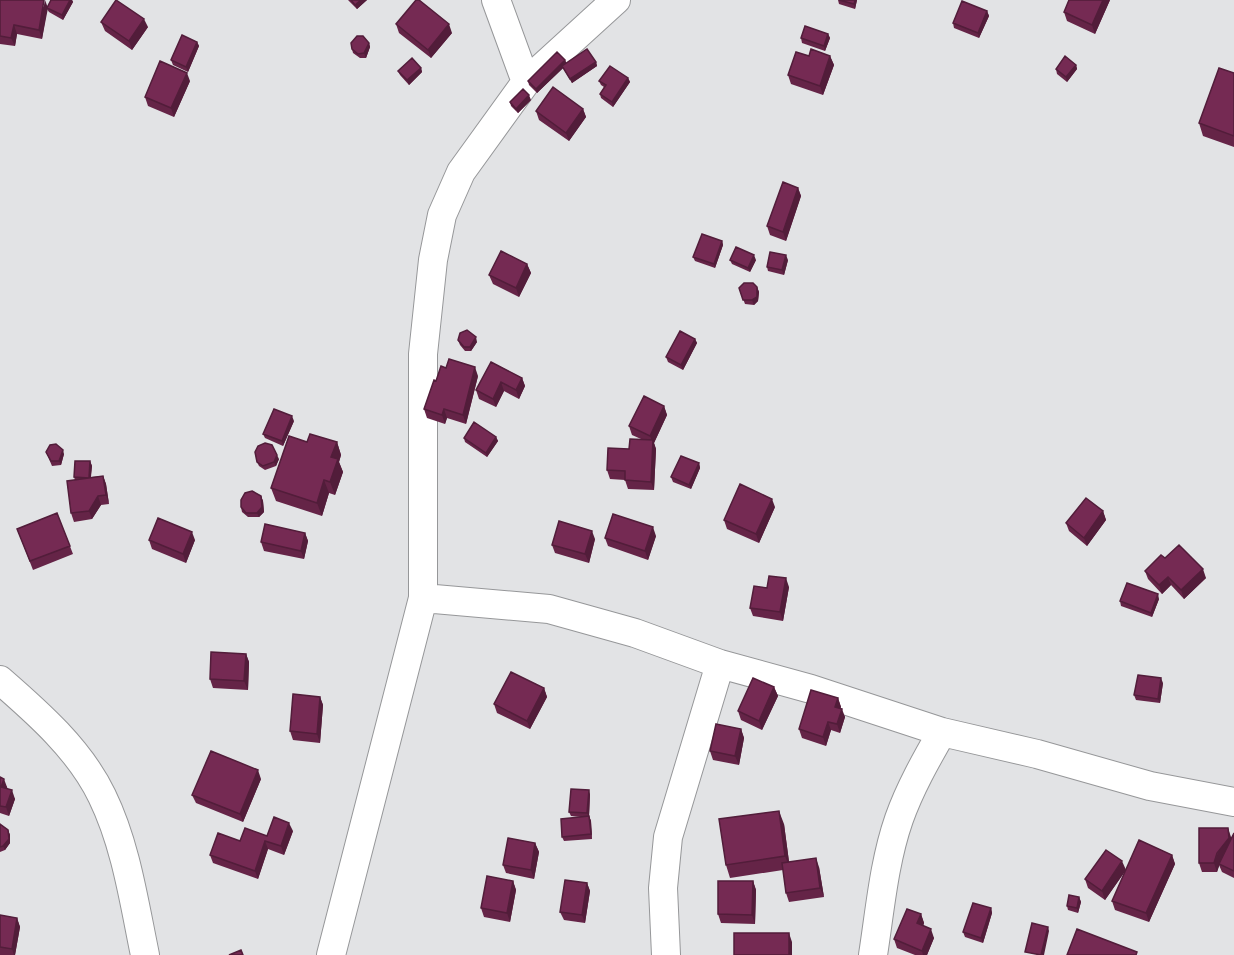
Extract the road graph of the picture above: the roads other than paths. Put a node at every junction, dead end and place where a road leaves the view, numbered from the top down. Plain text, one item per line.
1 (496, 0) edge
2 (616, 0) edge
3 (526, 82) junction
4 (423, 598) junction
5 (720, 664) junction
6 (0, 680) edge
7 (942, 732) junction
8 (1234, 802) edge
9 (145, 955) edge
10 (331, 955) edge
11 (666, 955) edge
12 (873, 955) edge

1 - 3 street
2 - 3 street
3 - 4 street
4 - 5 street
4 - 10 street
5 - 7 street
5 - 11 street
6 - 9 street
7 - 8 street
7 - 12 street

